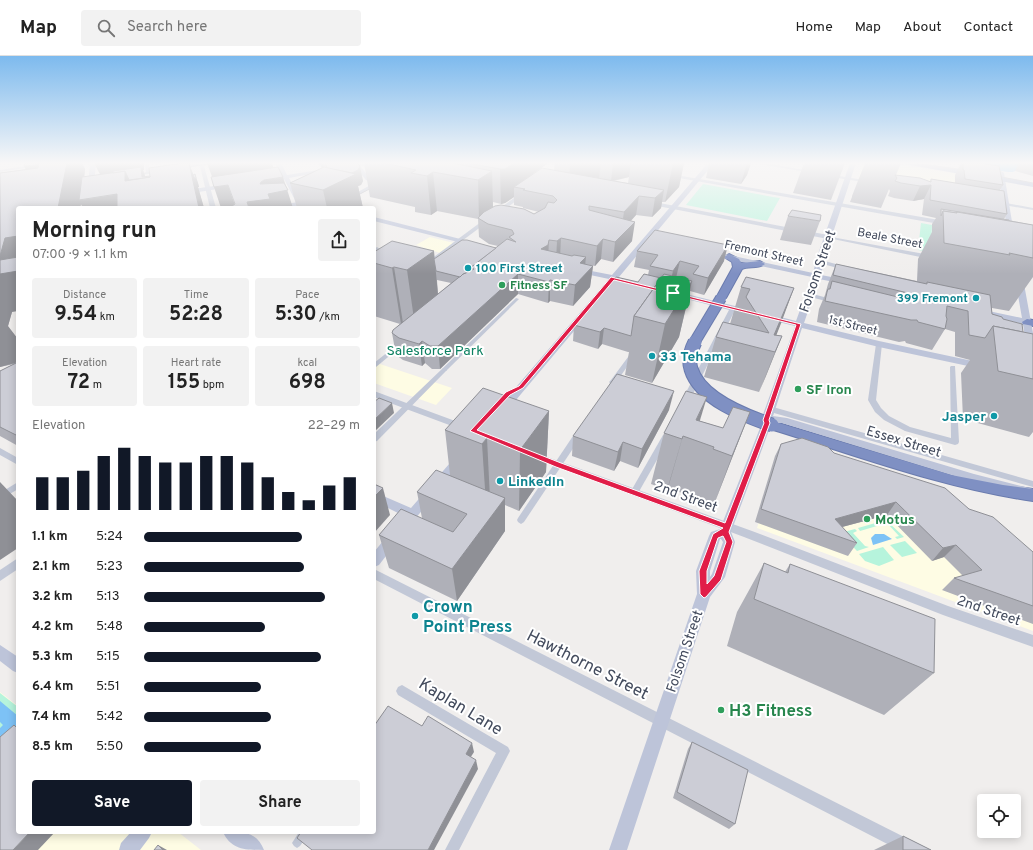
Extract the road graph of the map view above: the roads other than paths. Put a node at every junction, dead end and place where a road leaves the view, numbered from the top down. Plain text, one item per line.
1 (297, 200) edge
2 (346, 200) edge
3 (513, 200) edge
4 (679, 200) edge
5 (812, 200) edge
6 (841, 200) edge
7 (1003, 200) edge
8 (641, 201) edge
9 (299, 203) junction
10 (1003, 204) junction
11 (840, 205) junction
12 (283, 206) edge
13 (323, 206) edge
14 (335, 206) edge
15 (501, 207) junction
16 (672, 208) junction
17 (1033, 209) edge
18 (512, 210) edge
19 (376, 219) edge
20 (954, 225) edge
21 (1011, 236) edge
22 (637, 237) dead end
23 (828, 237) junction
24 (646, 239) junction
25 (460, 240) junction
26 (654, 241) edge
27 (482, 246) edge
28 (715, 254) edge
29 (729, 257) junction
30 (934, 258) dead end
31 (821, 262) junction
32 (760, 264) junction
33 (738, 267) junction
34 (572, 268) edge
35 (421, 269) edge
36 (852, 269) edge
37 (816, 276) junction
38 (613, 278) junction
39 (629, 282) edge
40 (851, 284) edge
41 (1020, 284) edge
42 (669, 294) edge
43 (809, 295) junction
44 (517, 299) dead end
45 (836, 302) edge
46 (733, 308) junction
47 (969, 309) edge
48 (1030, 322) edge
49 (799, 324) junction
50 (410, 335) edge
51 (879, 344) junction
52 (635, 350) edge
53 (921, 355) junction
54 (1033, 356) edge
55 (376, 364) edge
56 (953, 367) junction
57 (444, 370) joint
58 (991, 372) junction
59 (609, 389) edge
60 (376, 395) edge
61 (406, 406) junction
62 (683, 406) edge
63 (770, 409) junction
64 (493, 414) edge
65 (767, 423) junction
66 (582, 430) edge
67 (473, 431) edge
68 (669, 431) edge
69 (376, 437) edge
70 (469, 448) edge
71 (0, 452) edge
72 (530, 453) edge
73 (16, 461) edge
74 (558, 465) junction
75 (1033, 484) edge
76 (16, 486) edge
77 (634, 494) junction
78 (1033, 494) edge
79 (0, 497) edge
80 (376, 497) edge
81 (412, 514) junction
82 (521, 520) dead end
83 (726, 530) junction
84 (376, 558) edge
85 (16, 564) edge
86 (376, 575) edge
87 (0, 576) edge
88 (1033, 641) edge
89 (0, 652) edge
90 (16, 664) edge
91 (402, 691) dead end
92 (661, 722) junction
93 (141, 834) edge
94 (235, 834) edge
95 (304, 834) edge
96 (297, 843) edge
97 (128, 850) edge
98 (255, 850) edge
99 (452, 850) edge
100 (618, 850) edge
101 (915, 850) edge

1 - 9 main road
2 - 14 street
3 - 15 street
4 - 16 main road
5 - 11 street
6 - 11 main road, Folsom Street
7 - 10 main road
8 - 16 street, Beale Street
9 - 12 main road
9 - 13 main road
10 - 17 street
10 - 21 main road
11 - 20 street
11 - 23 main road, Folsom Street
15 - 18 main road
15 - 25 street
16 - 23 street, Beale Street
16 - 24 main road
19 - 25 main road
22 - 24 main road
23 - 30 street, Beale Street
23 - 31 main road, Folsom Street
24 - 26 main road
24 - 38 main road
25 - 27 main road
25 - 35 street
28 - 29 main road, Fremont Street
29 - 32 main road, Fremont Street
29 - 33 highway
31 - 36 street
31 - 37 main road, Folsom Street
32 - 33 highway
32 - 37 main road, Fremont Street
33 - 78 highway, bridge
34 - 38 main road
37 - 40 main road, Fremont Street
37 - 43 main road, Folsom Street
38 - 39 main road
38 - 64 main road
41 - 48 main road
42 - 46 main road, 1st Street
43 - 45 street
43 - 49 main road, Folsom Street
44 - 57 street
46 - 49 main road, 1st Street
46 - 62 street
47 - 48 main road
48 - 54 main road
49 - 51 main road, 1st Street
49 - 63 main road, Folsom Street
50 - 55 street
51 - 53 main road
51 - 56 street
51 - 58 main road, 1st Street
52 - 59 street
53 - 56 main road
53 - 58 main road
56 - 58 main road
57 - 61 street
60 - 61 street
61 - 67 street
61 - 69 street
63 - 65 main road, Folsom Street
63 - 75 street, Essex Street
65 - 78 main road, Essex Street
65 - 83 main road, Folsom Street
66 - 74 street
68 - 77 street
70 - 81 main road
71 - 73 street
72 - 74 street, 2nd Street
74 - 77 street, 2nd Street
74 - 82 street
76 - 79 street
77 - 83 street, 2nd Street
80 - 81 main road
81 - 84 main road
83 - 88 street, 2nd Street
83 - 92 main road, Folsom Street
85 - 87 street
86 - 92 street, Hawthorne Street
89 - 90 main road
91 - 99 street, Kaplan Lane
92 - 100 main road, Folsom Street
92 - 101 street, Hawthorne Street
93 - 97 main road
94 - 98 main road
95 - 96 street

